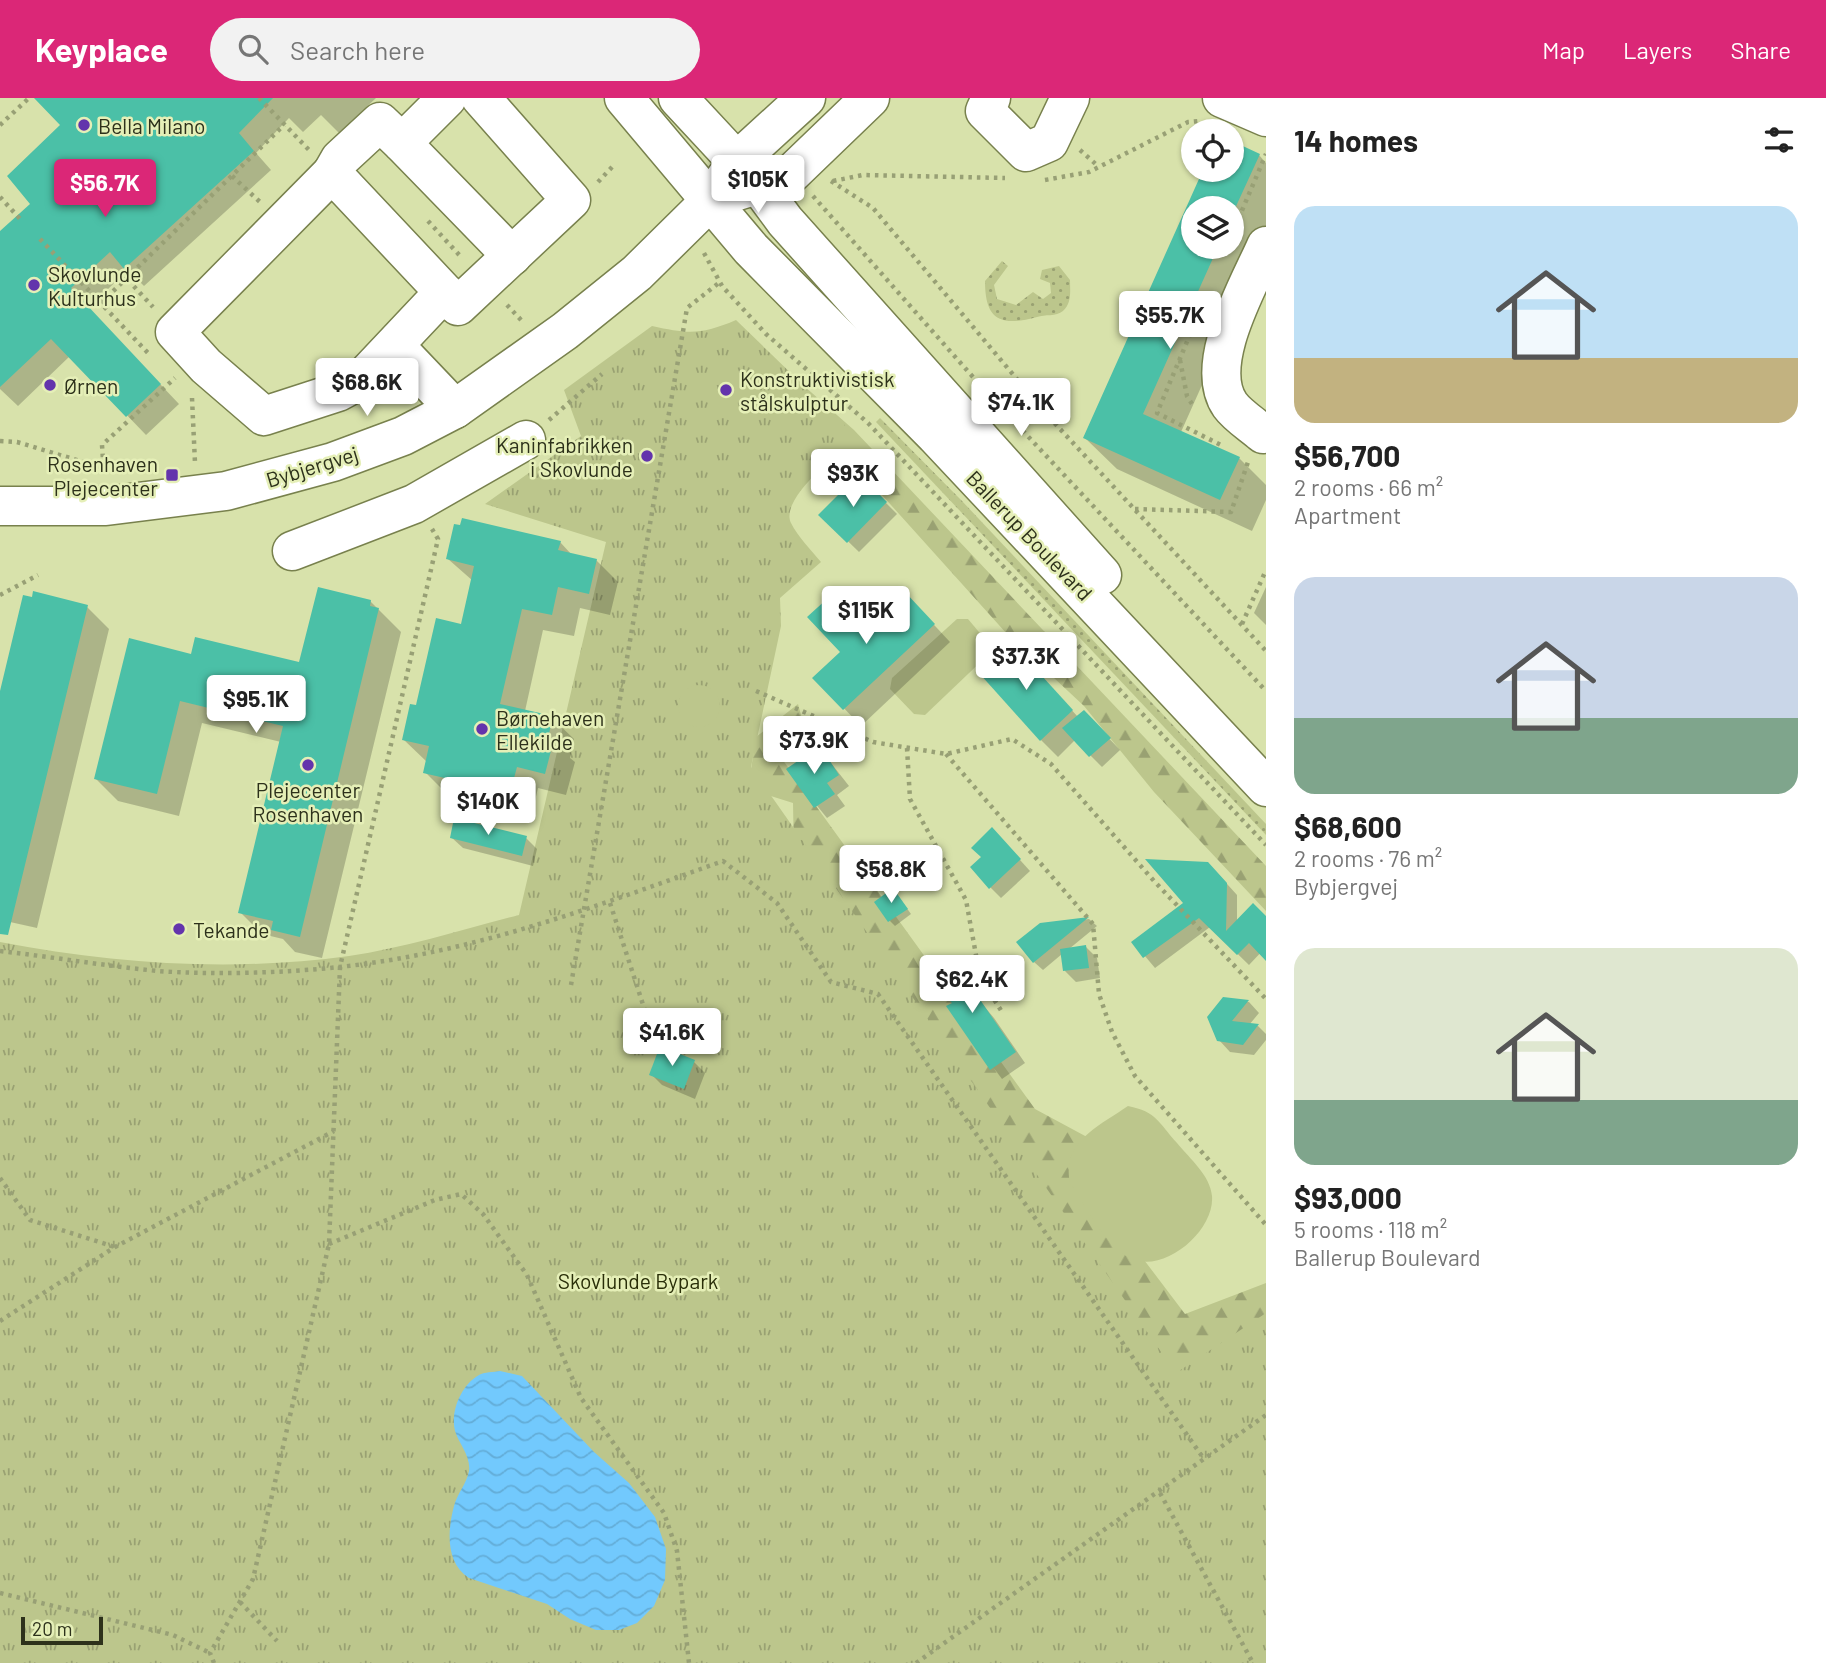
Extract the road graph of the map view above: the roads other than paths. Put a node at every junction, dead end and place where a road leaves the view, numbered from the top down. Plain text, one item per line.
1 (447, 98) edge
2 (481, 98) edge
3 (624, 98) edge
4 (678, 98) edge
5 (806, 98) edge
6 (870, 98) edge
7 (991, 98) edge
8 (1070, 98) edge
9 (1222, 98) edge
10 (1266, 117) edge
11 (402, 143) junction
12 (332, 173) junction
13 (761, 173) junction
14 (699, 212) junction
15 (1266, 246) edge
16 (512, 256) junction
17 (444, 292) junction
18 (395, 346) junction
19 (455, 409) junction
20 (526, 440) road end
21 (1260, 445) road end
22 (0, 506) edge
23 (292, 551) dead end
24 (1266, 750) edge
25 (1266, 787) edge

1 - 11 street
2 - 16 street
3 - 14 street, Ballerup Boulevard
4 - 13 street, Ballerup Boulevard
5 - 13 street
6 - 13 street
7 - 8 street
9 - 10 street
11 - 12 street
11 - 16 street
12 - 17 street
12 - 18 street
13 - 14 street, Bybjergvej
13 - 24 street, Ballerup Boulevard
14 - 19 street, Bybjergvej
14 - 25 street, Ballerup Boulevard
15 - 21 street
16 - 17 street
17 - 18 street
18 - 19 street
19 - 22 street, Bybjergvej
20 - 23 street

